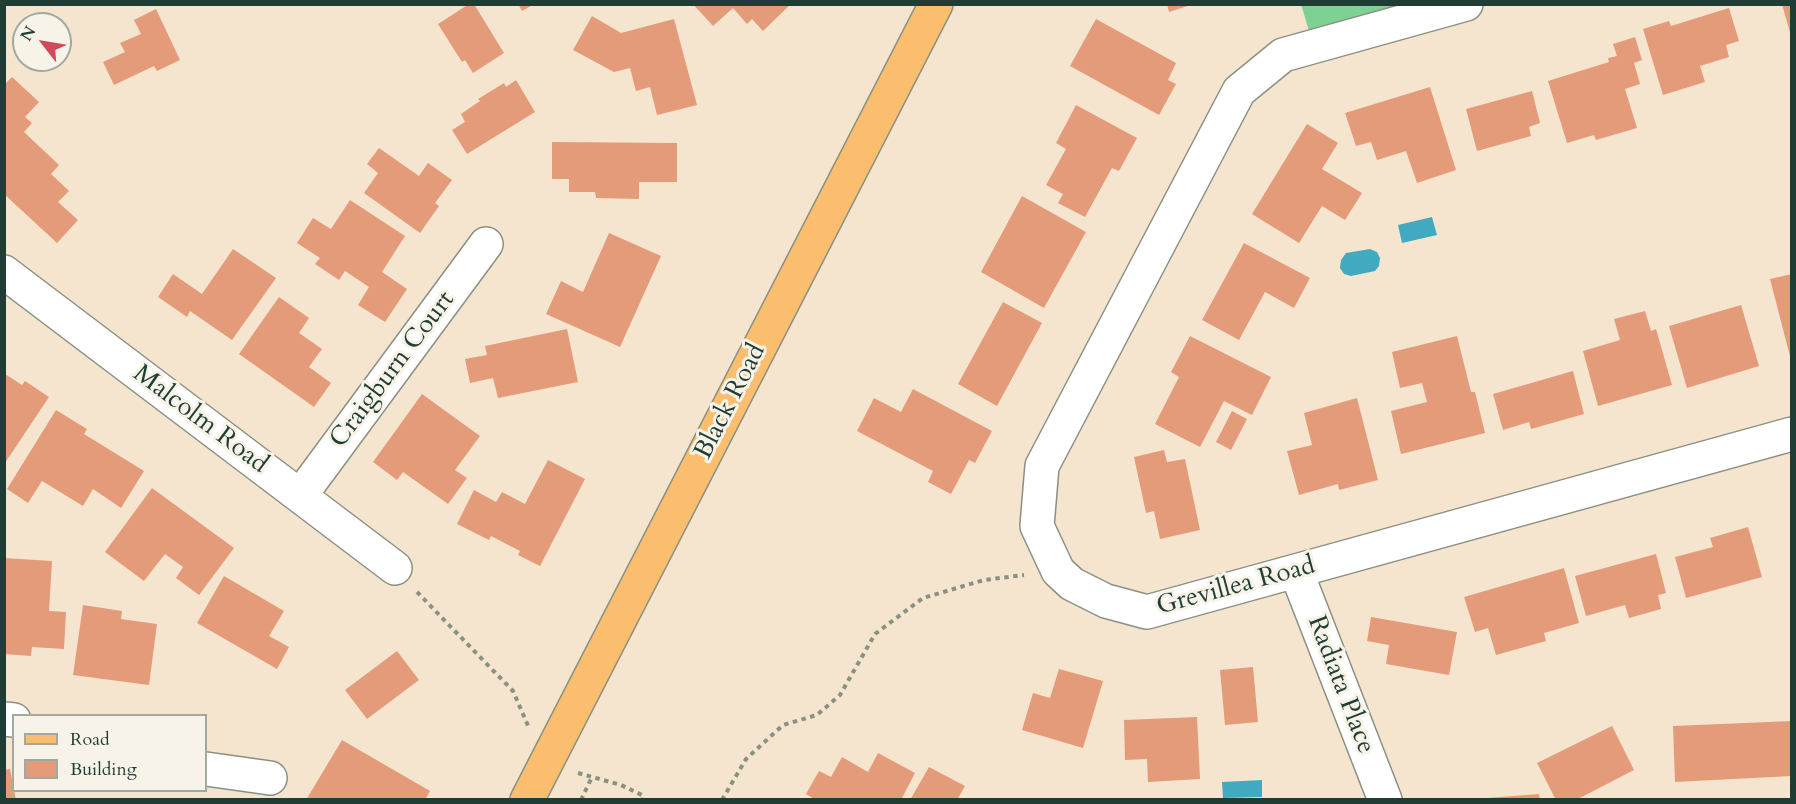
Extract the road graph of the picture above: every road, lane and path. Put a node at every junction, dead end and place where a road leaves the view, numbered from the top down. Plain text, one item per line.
1 (936, 4) edge
2 (1466, 4) edge
3 (486, 244) dead end
4 (4, 272) edge
5 (1791, 434) edge
6 (300, 496) junction
7 (394, 568) joint
8 (1058, 571) junction
9 (1296, 571) junction
10 (545, 764) junction
11 (207, 769) edge
12 (592, 777) junction
13 (270, 778) dead end
14 (644, 798) edge
15 (527, 800) edge
16 (581, 800) edge
17 (650, 800) edge
18 (722, 800) edge
19 (1385, 800) edge

1 - 10 main road, Black Road
2 - 8 street, Grevillea Road
3 - 6 street, Craigburn Court
4 - 6 street, Malcolm Road
5 - 9 street, Grevillea Road
6 - 7 street, Malcolm Road
7 - 10 path
8 - 9 street, Grevillea Road
8 - 18 path
9 - 19 street, Radiata Place
10 - 12 path
10 - 15 main road, Black Road
11 - 13 street
12 - 14 path
12 - 16 path
14 - 17 path

